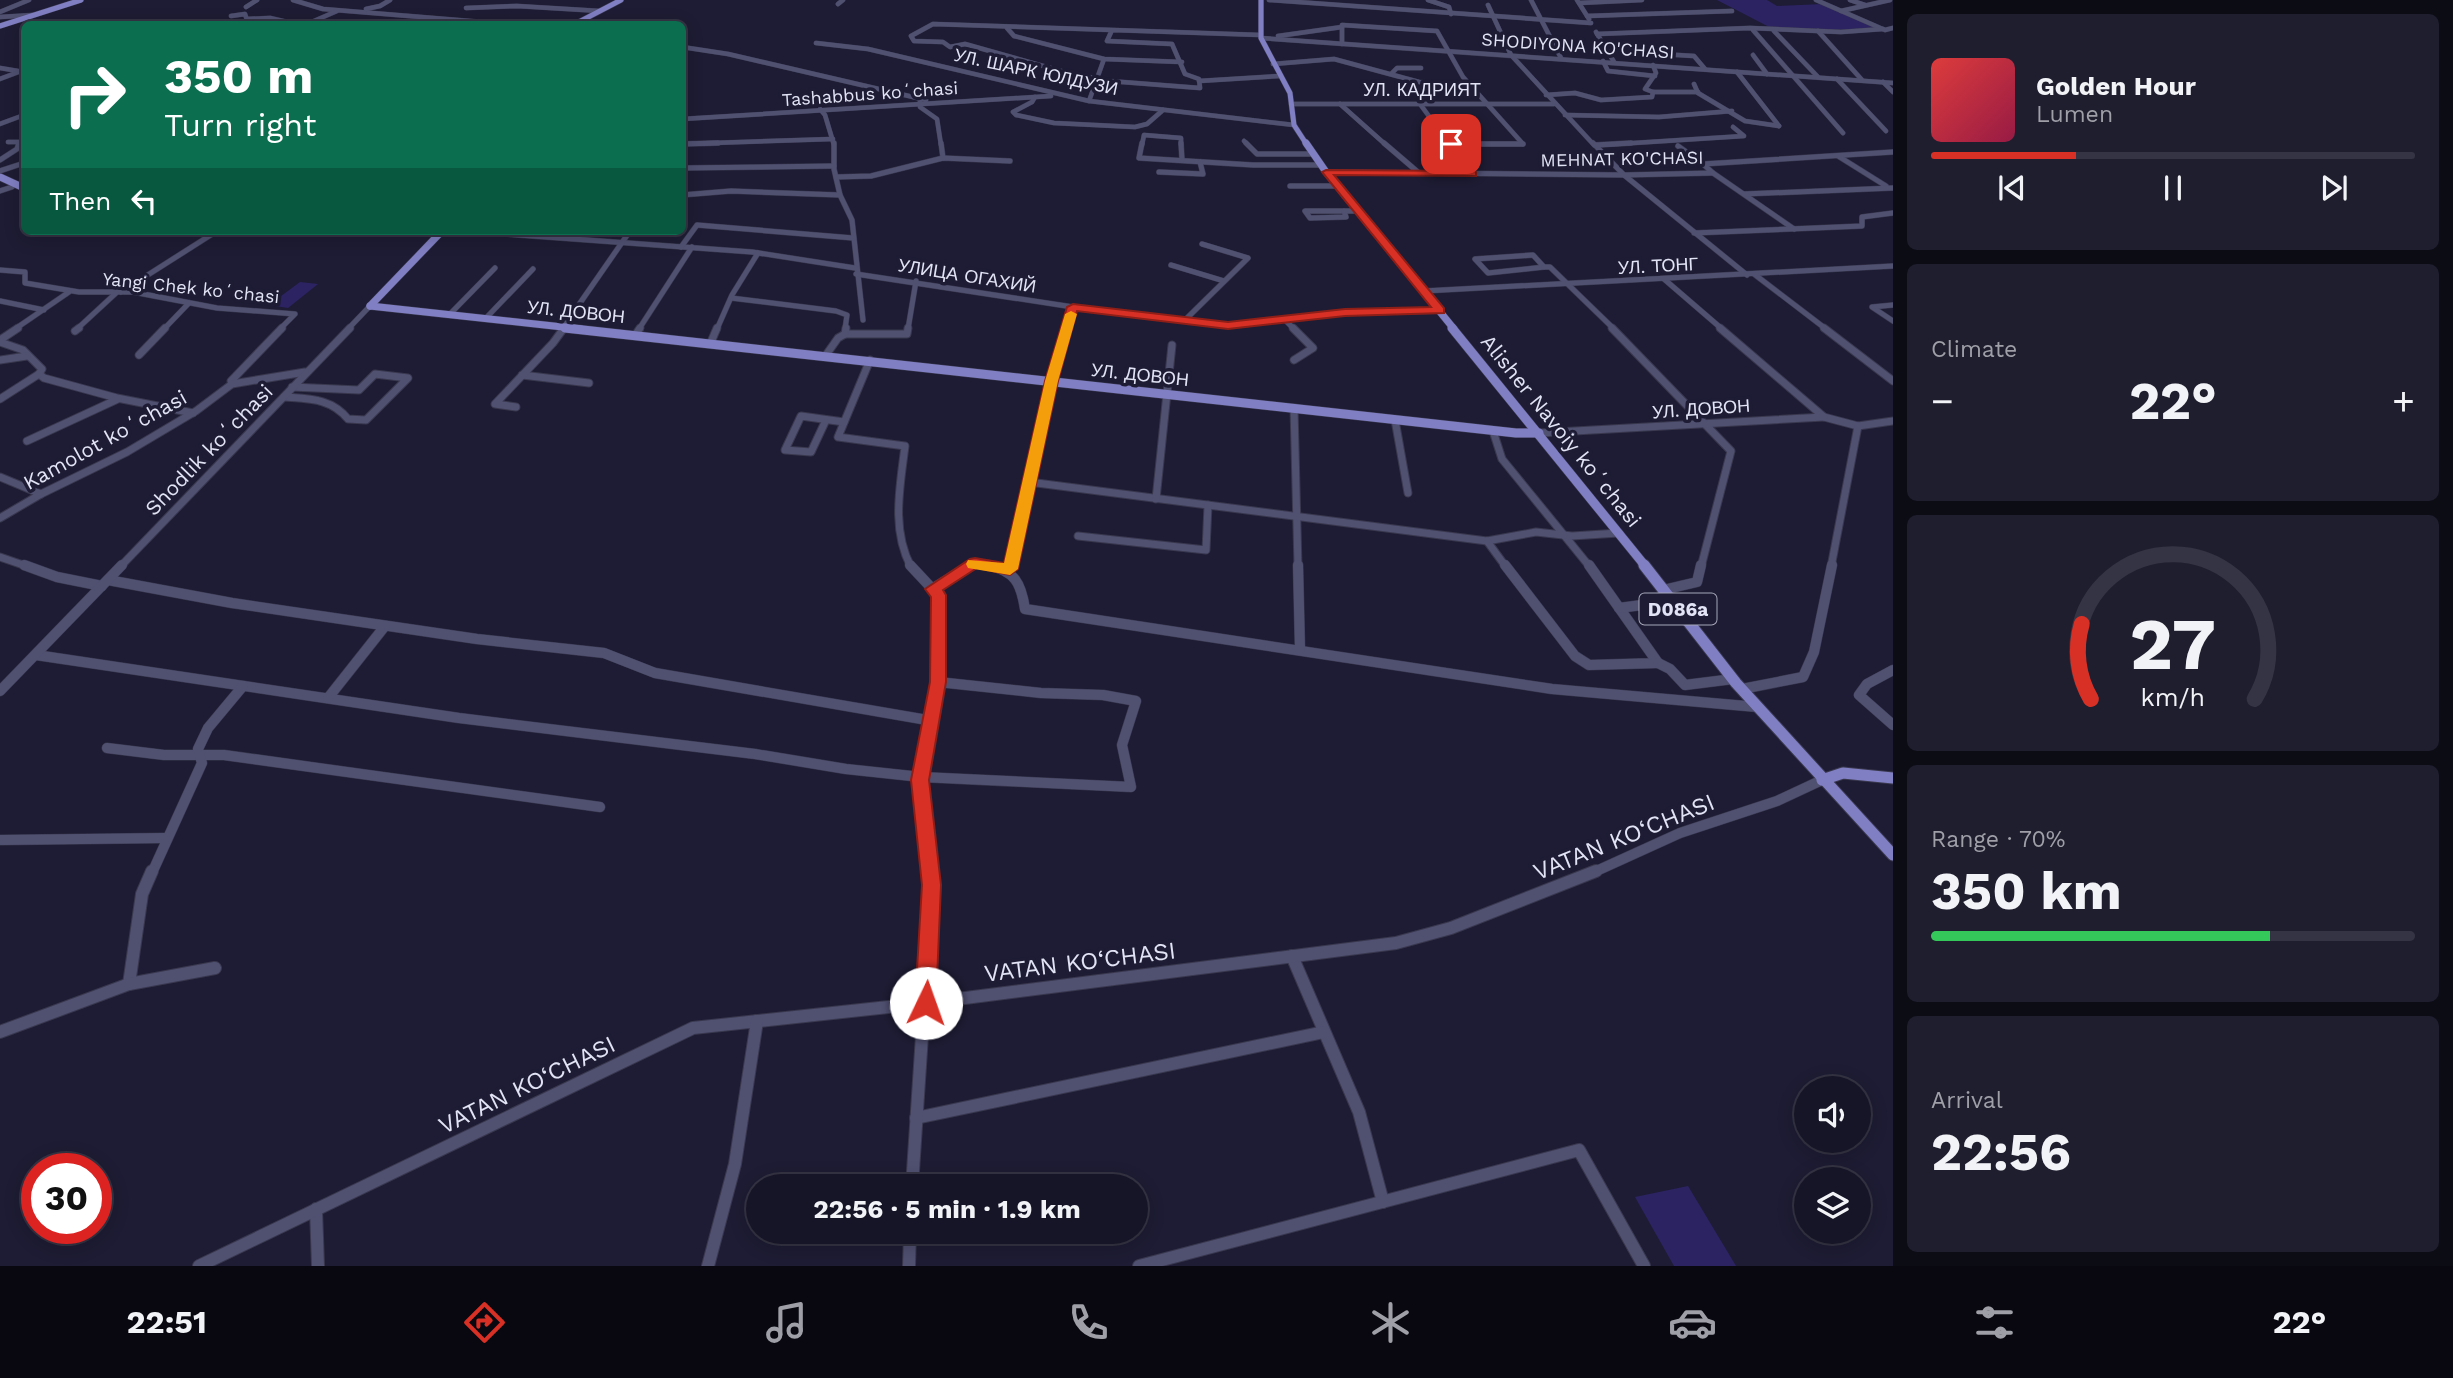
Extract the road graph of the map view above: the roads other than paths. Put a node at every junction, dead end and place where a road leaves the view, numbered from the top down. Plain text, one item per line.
1 (29, 0) edge
2 (81, 0) edge
3 (257, 0) edge
4 (303, 0) edge
5 (390, 0) edge
6 (476, 0) edge
7 (559, 0) edge
8 (621, 0) edge
9 (630, 0) edge
10 (844, 0) edge
11 (1261, 0) edge
12 (1269, 0) edge
13 (1374, 0) edge
14 (1430, 0) edge
15 (1531, 0) edge
16 (1642, 0) edge
17 (1816, 0) edge
18 (1850, 0) edge
19 (1890, 0) edge
20 (295, 1) edge
21 (1578, 1) edge
22 (838, 4) dead end
23 (1488, 5) dead end
24 (1867, 5) junction
25 (246, 7) dead end
26 (466, 8) junction
27 (545, 8) junction
28 (1376, 9) junction
29 (339, 10) junction
30 (600, 11) junction
31 (1732, 11) dead end
32 (0, 12) edge
33 (359, 12) junction
34 (1840, 12) junction
35 (1451, 14) junction
36 (33, 15) junction
37 (231, 16) dead end
38 (1587, 16) junction
39 (1494, 17) junction
40 (0, 18) edge
41 (452, 20) junction
42 (1541, 20) junction
43 (248, 21) edge
44 (254, 21) edge
45 (283, 21) edge
46 (314, 21) edge
47 (466, 21) edge
48 (581, 21) edge
49 (589, 21) edge
50 (1591, 23) junction
51 (0, 26) edge
52 (1342, 27) junction
53 (1377, 27) junction
54 (1007, 28) junction
55 (1893, 28) edge
56 (1883, 29) junction
57 (1112, 30) junction
58 (1753, 30) junction
59 (1774, 31) junction
60 (1818, 31) junction
61 (1597, 34) junction
62 (1261, 36) junction
63 (1275, 39) junction
64 (1108, 41) junction
65 (816, 43) dead end
66 (1342, 44) junction
67 (686, 48) edge
68 (1640, 49) dead end
69 (1444, 51) junction
70 (1511, 55) junction
71 (1753, 55) dead end
72 (1097, 56) junction
73 (1561, 58) junction
74 (1104, 59) junction
75 (1603, 61) junction
76 (1182, 62) junction
77 (1614, 62) junction
78 (1273, 64) junction
79 (1653, 65) junction
80 (0, 68) edge
81 (1421, 68) dead end
82 (1705, 69) junction
83 (21, 71) edge
84 (21, 71) edge
85 (1737, 72) junction
86 (1391, 74) junction
87 (1767, 74) junction
88 (1280, 76) junction
89 (1655, 76) junction
90 (1794, 76) junction
91 (1818, 77) junction
92 (1096, 78) junction
93 (0, 79) edge
94 (1836, 79) junction
95 (1862, 80) junction
96 (1883, 82) junction
97 (1893, 83) edge
98 (1694, 84) dead end
99 (1200, 85) junction
100 (1471, 86) junction
101 (1653, 92) junction
102 (1698, 92) junction
103 (1893, 92) edge
104 (1060, 95) junction
105 (1546, 95) junction
106 (1035, 97) junction
107 (920, 101) junction
108 (1090, 101) junction
109 (1291, 104) junction
110 (1339, 104) junction
111 (1420, 104) junction
112 (1487, 104) junction
113 (1554, 104) junction
114 (820, 109) junction
115 (1163, 110) junction
116 (1732, 111) junction
117 (1565, 115) junction
118 (21, 116) edge
119 (686, 119) edge
120 (0, 124) edge
121 (1294, 125) junction
122 (1733, 127) dead end
123 (1886, 131) dead end
124 (1843, 133) dead end
125 (833, 139) junction
126 (1244, 141) dead end
127 (8, 142) dead end
128 (21, 142) edge
129 (21, 143) edge
130 (686, 144) edge
131 (1451, 144) junction
132 (1595, 145) junction
133 (1678, 146) dead end
134 (1893, 152) edge
135 (1314, 154) junction
136 (1837, 156) junction
137 (943, 158) junction
138 (0, 160) edge
139 (1182, 160) junction
140 (1010, 161) dead end
141 (1200, 162) junction
142 (21, 164) edge
143 (1703, 164) junction
144 (1321, 165) junction
145 (834, 166) junction
146 (686, 167) edge
147 (0, 171) edge
148 (1159, 172) dead end
149 (1326, 172) junction
150 (1419, 173) junction
151 (1713, 173) junction
152 (1472, 174) junction
153 (1624, 175) junction
154 (836, 177) junction
155 (1, 179) edge
156 (1290, 186) dead end
157 (1338, 186) junction
158 (12, 187) junction
159 (21, 189) edge
160 (21, 189) edge
161 (1891, 189) edge
162 (0, 191) edge
163 (1744, 194) junction
164 (686, 195) edge
165 (840, 195) junction
166 (1344, 211) junction
167 (1359, 211) junction
168 (1893, 213) edge
169 (1794, 229) junction
170 (1694, 233) junction
171 (211, 235) edge
172 (438, 235) edge
173 (531, 235) edge
174 (563, 235) edge
175 (627, 235) edge
176 (561, 238) junction
177 (853, 238) junction
178 (623, 242) junction
179 (1202, 244) dead end
180 (681, 247) junction
181 (692, 247) junction
182 (758, 253) junction
183 (1171, 265) dead end
184 (1893, 266) edge
185 (1544, 267) junction
186 (495, 268) dead end
187 (533, 269) dead end
188 (0, 270) edge
189 (856, 271) junction
190 (1751, 275) junction
191 (1664, 279) junction
192 (916, 281) junction
193 (1224, 281) junction
194 (1571, 285) junction
195 (1424, 291) junction
196 (69, 292) junction
197 (117, 293) junction
198 (731, 298) junction
199 (0, 302) edge
200 (189, 303) junction
201 (1893, 305) edge
202 (370, 306) junction
203 (1073, 307) junction
204 (44, 310) junction
205 (1440, 311) junction
206 (450, 314) junction
207 (486, 318) junction
208 (863, 320) dead end
209 (1285, 320) junction
210 (1184, 321) junction
211 (1893, 321) edge
212 (565, 326) junction
213 (75, 331) dead end
214 (636, 334) junction
215 (845, 334) junction
216 (0, 341) edge
217 (711, 342) junction
218 (1172, 345) dead end
219 (139, 355) dead end
220 (826, 355) junction
221 (27, 356) junction
222 (0, 360) edge
223 (870, 360) junction
224 (1294, 360) dead end
225 (305, 372) junction
226 (39, 374) junction
227 (522, 375) junction
228 (1893, 380) edge
229 (1052, 381) junction
230 (589, 383) dead end
231 (232, 384) junction
232 (292, 387) junction
233 (1169, 394) junction
234 (284, 397) junction
235 (118, 398) junction
236 (0, 399) edge
237 (516, 407) dead end
238 (1294, 408) junction
239 (193, 413) junction
240 (1821, 414) junction
241 (827, 420) junction
242 (1395, 420) junction
243 (1705, 421) junction
244 (1893, 421) edge
245 (844, 422) junction
246 (1857, 426) junction
247 (1493, 431) junction
248 (1539, 433) junction
249 (27, 442) dead end
250 (0, 477) edge
251 (1030, 482) junction
252 (1408, 493) dead end
253 (41, 494) junction
254 (1156, 499) junction
255 (1208, 505) junction
256 (1296, 516) junction
257 (0, 518) edge
258 (1619, 533) junction
259 (1563, 535) junction
260 (1078, 536) dead end
261 (1487, 541) junction
262 (0, 556) edge
263 (1010, 569) junction
264 (105, 583) junction
265 (1663, 590) junction
266 (935, 592) junction
267 (1672, 601) junction
268 (1619, 608) junction
269 (385, 625) junction
270 (1300, 650) junction
271 (36, 655) junction
272 (1658, 663) junction
273 (1893, 670) edge
274 (1733, 679) junction
275 (938, 682) junction
276 (243, 686) junction
277 (1742, 689) junction
278 (0, 691) edge
279 (328, 698) junction
280 (1757, 707) junction
281 (933, 721) junction
282 (1893, 725) edge
283 (107, 748) dead end
284 (200, 756) junction
285 (921, 777) junction
286 (1893, 778) edge
287 (1822, 780) junction
288 (600, 807) dead end
289 (166, 838) junction
290 (0, 840) edge
291 (1893, 855) edge
292 (1292, 956) junction
293 (215, 968) dead end
294 (129, 984) junction
295 (926, 1003) junction
296 (757, 1021) junction
297 (0, 1032) edge
298 (1324, 1032) junction
299 (916, 1118) junction
300 (913, 1174) edge
301 (1383, 1202) junction
302 (316, 1209) junction
303 (910, 1244) edge
304 (199, 1266) edge
305 (318, 1266) edge
306 (708, 1266) edge
307 (909, 1266) edge
308 (1139, 1266) edge
309 (1644, 1266) edge

1 - 32 street
2 - 36 main road
3 - 25 street
4 - 20 street
5 - 33 street
6 - 26 street
7 - 27 street
8 - 30 main road
9 - 49 main road
10 - 22 street
11 - 62 main road, Alisher Navoiy koʻchasi / D086a
12 - 28 street
13 - 28 street
14 - 35 street
15 - 42 street
16 - 21 street
17 - 34 street
18 - 24 street
19 - 24 street
20 - 29 street
21 - 38 street
23 - 39 street
24 - 34 street
26 - 27 street
26 - 41 street
27 - 30 street
28 - 35 street
28 - 53 street
29 - 33 street
29 - 46 street
30 - 48 main road
31 - 38 street
33 - 41 street
34 - 56 street
35 - 39 street
36 - 40 street
36 - 51 main road
37 - 43 street
38 - 50 street
39 - 42 street
39 - 70 street
41 - 47 street
42 - 50 street
42 - 73 street
44 - 45 street
50 - 61 street
52 - 53 street
52 - 63 street
52 - 66 street
53 - 69 street
54 - 57 street, SHODIYONA KO'CHASI
54 - 72 street
54 - 92 street, SHODIYONA KO'CHASI
55 - 56 street
56 - 60 street
57 - 62 street, SHODIYONA KO'CHASI
57 - 64 street
58 - 59 street
58 - 61 street
58 - 90 street
59 - 60 street
59 - 91 street
60 - 95 street
61 - 77 street
62 - 63 street, SHODIYONA KO'CHASI
62 - 78 main road, Alisher Navoiy koʻchasi / D086a
63 - 66 street, SHODIYONA KO'CHASI
64 - 72 street
64 - 76 street
65 - 104 street, УЛ. ШАРК ЮЛДУЗИ
66 - 69 street, SHODIYONA KO'CHASI
67 - 107 street
68 - 82 street
69 - 70 street, SHODIYONA KO'CHASI
69 - 100 street
70 - 73 street, SHODIYONA KO'CHASI
70 - 105 street
71 - 87 street
72 - 74 street
73 - 75 street, SHODIYONA KO'CHASI
74 - 76 street
74 - 92 street
75 - 77 street, SHODIYONA KO'CHASI
75 - 89 street
76 - 99 street
77 - 79 street, SHODIYONA KO'CHASI
78 - 86 street
78 - 88 main road, Alisher Navoiy koʻchasi / D086a
79 - 82 street, SHODIYONA KO'CHASI
79 - 89 street
80 - 83 street
81 - 86 street
82 - 85 street, SHODIYONA KO'CHASI
84 - 93 street
85 - 87 street, SHODIYONA KO'CHASI
85 - 116 street
86 - 100 street
87 - 90 street, SHODIYONA KO'CHASI
88 - 99 street
88 - 109 main road, Alisher Navoiy koʻchasi / D086a
89 - 101 street
90 - 91 street, SHODIYONA KO'CHASI
90 - 124 street
91 - 94 street, SHODIYONA KO'CHASI
92 - 99 street
92 - 108 street
94 - 95 street, SHODIYONA KO'CHASI
94 - 123 street
95 - 96 street, SHODIYONA KO'CHASI
96 - 97 street, SHODIYONA KO'CHASI
96 - 103 street
98 - 102 street
100 - 112 street
101 - 102 street
101 - 105 street
102 - 116 street
104 - 106 street, Tashabbus koʻchasi
104 - 108 street, УЛ. ШАРК ЮЛДУЗИ
105 - 113 street
106 - 107 street, Tashabbus koʻchasi
106 - 115 street
107 - 114 street, Tashabbus koʻchasi
107 - 137 street
108 - 115 street, УЛ. ШАРК ЮЛДУЗИ
109 - 110 street, УЛ. КАДРИЯТ
109 - 121 main road, Alisher Navoiy koʻchasi / D086a
110 - 111 street, УЛ. КАДРИЯТ
110 - 150 street
111 - 112 street, УЛ. КАДРИЯТ
111 - 131 street
112 - 113 street, УЛ. КАДРИЯТ
112 - 131 street
113 - 117 street
114 - 119 street, Tashabbus koʻchasi
114 - 125 street
115 - 121 street, УЛ. ШАРК ЮЛДУЗИ
116 - 117 street
117 - 132 street
118 - 120 street
121 - 135 main road, Alisher Navoiy koʻchasi / D086a
122 - 132 street
125 - 130 street
125 - 145 street
126 - 135 street
127 - 128 street
129 - 138 street
131 - 152 street
132 - 153 street
133 - 143 street
134 - 136 street, MEHNAT KO'CHASI
135 - 144 main road, Alisher Navoiy koʻchasi / D086a
136 - 143 street, MEHNAT KO'CHASI
136 - 161 street
137 - 140 street
137 - 154 street
139 - 139 street
139 - 141 street
141 - 144 street
141 - 148 street
142 - 147 street
143 - 151 street, MEHNAT KO'CHASI
144 - 149 main road, Alisher Navoiy koʻchasi / D086a
145 - 146 street
145 - 154 street
149 - 150 street, MEHNAT KO'CHASI
149 - 157 main road, Alisher Navoiy koʻchasi / D086a
150 - 152 street, MEHNAT KO'CHASI
151 - 153 street, MEHNAT KO'CHASI
151 - 163 street
152 - 153 street, MEHNAT KO'CHASI
153 - 170 street
154 - 165 street
155 - 158 main road
155 - 159 main road
156 - 157 street
157 - 167 main road, Alisher Navoiy koʻchasi / D086a
158 - 160 main road
158 - 162 street
161 - 163 street
163 - 169 street
164 - 165 street
165 - 177 street
166 - 166 street
166 - 167 street
167 - 195 main road, Alisher Navoiy koʻchasi / D086a
168 - 169 street
169 - 170 street
170 - 190 street
171 - 197 street
172 - 202 main road, Shodlik koʻchasi
173 - 176 street, УЛИЦА ОГАХИЙ
174 - 176 street
175 - 178 street
176 - 178 street, УЛИЦА ОГАХИЙ
177 - 180 street
177 - 189 street
178 - 180 street, УЛИЦА ОГАХИЙ
178 - 212 street
179 - 193 street
180 - 181 street, УЛИЦА ОГАХИЙ
181 - 182 street, УЛИЦА ОГАХИЙ
181 - 214 street
182 - 189 street, УЛИЦА ОГАХИЙ
182 - 198 street
183 - 193 street
184 - 190 street, УЛ. ТОНГ
185 - 185 street
185 - 194 street
186 - 206 street
187 - 207 street
188 - 196 street, Yangi Chek koʻchasi
189 - 192 street, УЛИЦА ОГАХИЙ
189 - 208 street
190 - 191 street, УЛ. ТОНГ
190 - 228 street
191 - 194 street, УЛ. ТОНГ
191 - 240 street
192 - 203 street, УЛИЦА ОГАХИЙ
192 - 215 street
193 - 210 street
194 - 195 street, УЛ. ТОНГ
194 - 243 street
195 - 205 main road, Alisher Navoiy koʻchasi / D086a
196 - 197 street, Yangi Chek koʻchasi
196 - 204 street
197 - 200 street, Yangi Chek koʻchasi
197 - 213 street
198 - 215 street
198 - 217 street
199 - 204 street
200 - 219 street
200 - 231 street, Yangi Chek koʻchasi
201 - 211 street
202 - 206 main road, УЛ. ДОВОН
202 - 225 street, Shodlik koʻchasi
203 - 210 street, УЛИЦА ОГАХИЙ
203 - 229 street
204 - 216 street
205 - 209 street, УЛИЦА ОГАХИЙ
205 - 248 main road, Alisher Navoiy koʻchasi / D086a
206 - 207 main road, УЛ. ДОВОН
207 - 212 main road, УЛ. ДОВОН
209 - 210 street, УЛИЦА ОГАХИЙ
209 - 224 street
212 - 214 main road, УЛ. ДОВОН
212 - 227 street
214 - 217 main road, УЛ. ДОВОН
215 - 220 street
216 - 221 street
217 - 220 main road, УЛ. ДОВОН
218 - 233 street
220 - 223 main road, УЛ. ДОВОН
221 - 222 street
221 - 226 street
223 - 229 main road, УЛ. ДОВОН
223 - 245 street
225 - 231 street, Kamolot koʻchasi
225 - 232 street, Shodlik koʻchasi
226 - 235 street
226 - 236 street
227 - 230 street
227 - 237 street
229 - 233 main road, УЛ. ДОВОН
229 - 251 street
231 - 239 street, Kamolot koʻchasi
232 - 234 street, Shodlik koʻchasi
232 - 234 street
233 - 238 main road, УЛ. ДОВОН
233 - 254 street
234 - 264 street, Shodlik koʻchasi
235 - 239 street
235 - 249 street
238 - 242 main road, УЛ. ДОВОН
238 - 256 street
239 - 253 street, Kamolot koʻchasi
240 - 243 street, УЛ. ДОВОН
240 - 246 street, УЛ. ДОВОН
241 - 241 street
241 - 245 street
242 - 247 main road, УЛ. ДОВОН
242 - 252 street
243 - 248 street, УЛ. ДОВОН
243 - 265 street
244 - 246 street
245 - 266 street
246 - 277 street
247 - 248 main road, УЛ. ДОВОН
247 - 259 street
248 - 258 main road, Alisher Navoiy koʻchasi / D086a
250 - 253 street
251 - 254 street
251 - 263 street
253 - 257 street, Kamolot koʻchasi
254 - 255 street
255 - 256 street
255 - 260 street
256 - 261 street
256 - 270 street
258 - 259 street
258 - 265 main road, Alisher Navoiy koʻchasi / D086a
259 - 261 street
259 - 268 street
261 - 272 street
262 - 264 street
263 - 266 street
263 - 270 street
264 - 269 street
264 - 271 street, Shodlik koʻchasi
265 - 267 main road, Alisher Navoiy koʻchasi / D086a
266 - 275 street
267 - 268 street
267 - 274 main road, Alisher Navoiy koʻchasi / D086a
268 - 272 street
269 - 279 street
269 - 281 street
270 - 280 street
271 - 276 street
271 - 278 street, Shodlik koʻchasi
272 - 274 street
273 - 282 street
274 - 277 main road, Alisher Navoiy koʻchasi / D086a
275 - 281 street
275 - 285 street
276 - 279 street
276 - 284 street
277 - 280 main road, Alisher Navoiy koʻchasi / D086a
279 - 285 street
280 - 287 main road, Alisher Navoiy koʻchasi / D086a
281 - 285 street
283 - 284 street
284 - 288 street
284 - 289 street
285 - 295 street
286 - 287 main road
287 - 291 main road, Alisher Navoiy koʻchasi / D086a
287 - 292 street, VATAN KO‘CHASI
289 - 290 street
289 - 294 street
292 - 295 street, VATAN KO‘CHASI
292 - 298 street
293 - 294 street
294 - 297 street
295 - 296 street, VATAN KO‘CHASI
295 - 299 street
296 - 302 street, VATAN KO‘CHASI
296 - 306 street
298 - 299 street
298 - 301 street
299 - 300 street
301 - 308 street
301 - 309 street
302 - 304 street, VATAN KO‘CHASI
302 - 305 street
303 - 307 street

